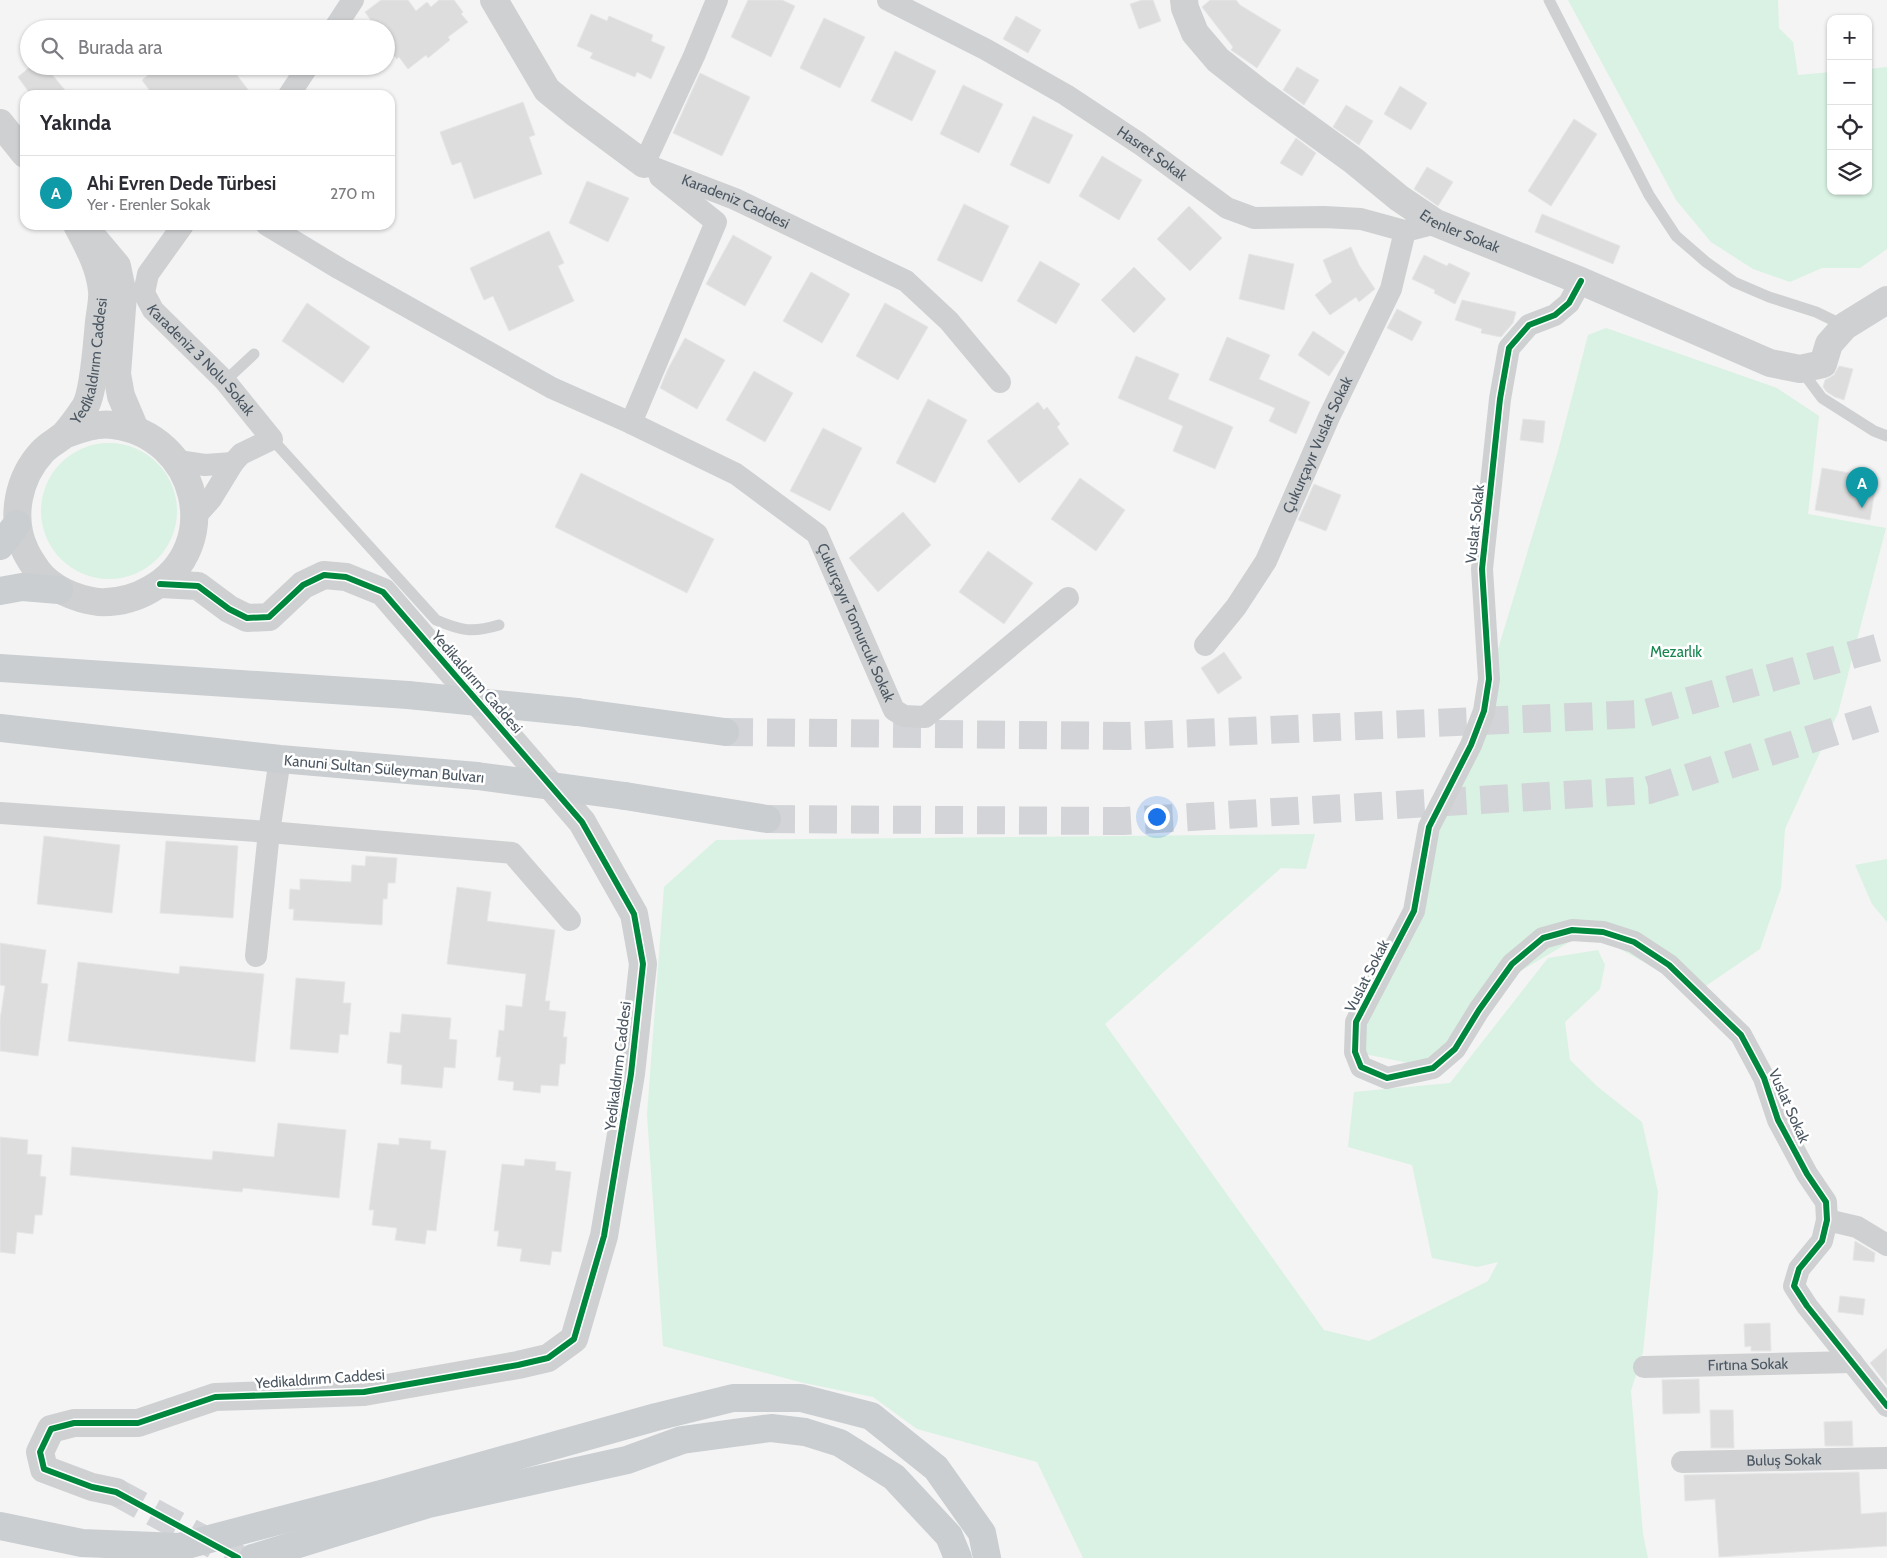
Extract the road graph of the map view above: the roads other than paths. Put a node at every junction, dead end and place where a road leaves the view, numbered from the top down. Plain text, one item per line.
1 (353, 0) edge
2 (494, 0) edge
3 (717, 0) edge
4 (888, 0) edge
5 (1184, 0) edge
6 (1549, 0) edge
7 (340, 20) edge
8 (302, 75) edge
9 (292, 90) edge
10 (0, 123) edge
11 (20, 148) edge
12 (644, 164) junction
13 (1436, 223) junction
14 (80, 230) edge
15 (88, 230) edge
16 (179, 230) edge
17 (275, 230) edge
18 (1405, 231) junction
19 (1581, 281) junction
20 (1887, 300) edge
21 (1845, 326) junction
22 (254, 354) dead end
23 (1800, 369) junction
24 (225, 381) junction
25 (1000, 382) dead end
26 (631, 423) junction
27 (136, 429) junction
28 (64, 435) junction
29 (1887, 436) edge
30 (272, 439) junction
31 (178, 461) junction
32 (233, 463) junction
33 (194, 518) junction
34 (17, 524) junction
35 (0, 546) edge
36 (186, 551) junction
37 (160, 584) junction
38 (198, 586) junction
39 (59, 590) junction
40 (0, 591) edge
41 (1068, 598) dead end
42 (499, 625) dead end
43 (1205, 645) dead end
44 (0, 668) edge
45 (0, 728) edge
46 (725, 732) tunnel mouth
47 (280, 759) junction
48 (0, 813) edge
49 (767, 819) tunnel mouth
50 (269, 832) junction
51 (570, 920) dead end
52 (256, 956) dead end
53 (1827, 1220) junction
54 (1887, 1244) edge
55 (1852, 1362) junction
56 (1644, 1367) dead end
57 (1887, 1406) edge
58 (1887, 1458) edge
59 (1682, 1462) dead end
60 (116, 1492) tunnel mouth
61 (0, 1526) edge
62 (253, 1558) edge
63 (958, 1558) edge
64 (987, 1558) edge

1 - 7 street
2 - 12 street, Karadeniz Caddesi
3 - 12 street
4 - 18 street, Hasret Sokak
5 - 13 street, Erenler Sokak
6 - 21 lane
8 - 9 street
10 - 11 street
12 - 25 street, Karadeniz Caddesi
12 - 26 street
13 - 18 street
13 - 19 street, Erenler Sokak
14 - 28 street, Yedikaldırım Caddesi
15 - 27 street, Yedikaldırım Caddesi
16 - 24 street, Karadeniz 3 Nolu Sokak
17 - 26 street, Çukurçayır Tomurcuk Sokak
18 - 43 street, Çukurçayır Vuslat Sokak
19 - 23 street, Erenler Sokak
19 - 53 street, Vuslat Sokak
20 - 21 street
21 - 23 street
22 - 24 lane
23 - 29 lane
24 - 30 street, Karadeniz 3 Nolu Sokak
26 - 41 street, Çukurçayır Tomurcuk Sokak
27 - 28 street
27 - 31 street
28 - 34 street
30 - 32 street
30 - 42 lane
31 - 32 street
31 - 33 street
32 - 33 street
33 - 36 street
34 - 35 main road
34 - 39 street
36 - 37 street
36 - 38 street
37 - 38 street
37 - 39 street
38 - 60 street, Yedikaldırım Caddesi
39 - 40 main road
44 - 46 main road, bridge
45 - 47 main road, Kanuni Sultan Süleyman Bulvarı
47 - 49 main road, Kanuni Sultan Süleyman Bulvarı, bridge
47 - 50 street
48 - 50 street
50 - 51 street
50 - 52 street
53 - 54 street
53 - 55 street, Vuslat Sokak
55 - 56 street, Fırtına Sokak
55 - 57 street
58 - 59 street, Buluş Sokak
61 - 64 main road
62 - 63 main road

